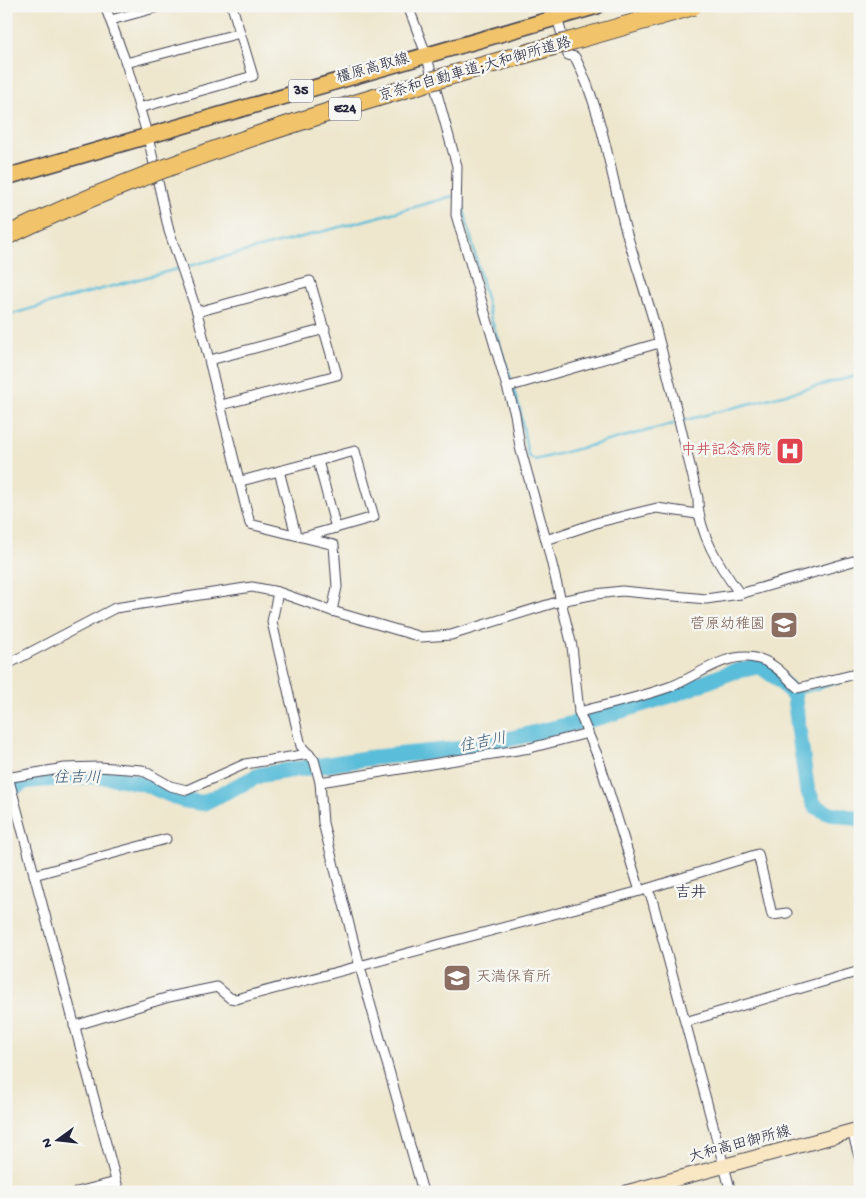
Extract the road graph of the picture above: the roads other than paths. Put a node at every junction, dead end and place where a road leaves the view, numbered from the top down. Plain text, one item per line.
1 (105, 6) edge
2 (162, 6) edge
3 (232, 6) edge
4 (408, 6) edge
5 (597, 6) edge
6 (693, 6) edge
7 (557, 18) junction
8 (111, 20) junction
9 (240, 33) junction
10 (426, 54) junction
11 (126, 63) junction
12 (140, 108) junction
13 (148, 137) junction
14 (6, 177) edge
15 (6, 236) edge
16 (197, 312) junction
17 (325, 329) junction
18 (659, 343) junction
19 (210, 360) junction
20 (511, 386) junction
21 (221, 406) junction
22 (318, 461) junction
23 (279, 471) junction
24 (240, 481) junction
25 (697, 514) junction
26 (336, 528) junction
27 (299, 536) junction
28 (546, 540) junction
29 (860, 559) edge
30 (278, 592) junction
31 (740, 594) junction
32 (560, 601) junction
33 (332, 611) junction
34 (6, 665) edge
35 (860, 673) edge
36 (579, 712) junction
37 (588, 733) junction
38 (309, 754) junction
39 (7, 775) edge
40 (320, 782) junction
41 (166, 840) dead end
42 (34, 875) junction
43 (644, 890) junction
44 (787, 913) dead end
45 (360, 967) junction
46 (860, 971) edge
47 (685, 1022) junction
48 (74, 1026) junction
49 (856, 1130) edge
50 (860, 1160) edge
51 (724, 1166) junction
52 (116, 1182) junction
53 (77, 1192) edge
54 (119, 1192) edge
55 (423, 1192) edge
56 (628, 1192) edge
57 (731, 1192) edge

1 - 8 street
2 - 8 street
3 - 9 street
4 - 10 street
5 - 7 main road, 橿原高取線 / 35
6 - 15 highway, 京奈和自動車道;大和御所道路 / E24, bridge
7 - 10 main road, 橿原高取線 / 35
7 - 18 street
8 - 11 street
9 - 11 street
9 - 12 street
10 - 13 main road, 橿原高取線 / 35
10 - 20 street
11 - 12 street
12 - 13 street
13 - 14 main road, 橿原高取線 / 35
13 - 16 street
16 - 17 street
16 - 19 street
17 - 19 street
17 - 21 street
18 - 20 street
18 - 25 street
19 - 21 street
20 - 28 street
21 - 24 street
22 - 23 street
22 - 26 street
22 - 26 street
23 - 24 street
23 - 27 street
24 - 27 street
25 - 28 street
25 - 31 street
26 - 27 street
27 - 33 street
28 - 32 street
29 - 31 street
30 - 33 street
30 - 34 street
30 - 38 street
31 - 32 street
32 - 33 street
32 - 36 street
35 - 36 street
36 - 37 street
37 - 40 street
37 - 43 street
38 - 39 street
38 - 40 street
39 - 42 street
40 - 45 street
41 - 42 street
42 - 48 street
43 - 44 street
43 - 45 street
43 - 47 street
45 - 48 street
45 - 55 street
46 - 47 street
47 - 51 street
48 - 52 street
49 - 50 street
49 - 51 main road, 大和高田御所線
51 - 56 main road, 大和高田御所線
51 - 57 street
52 - 53 street
52 - 54 street

